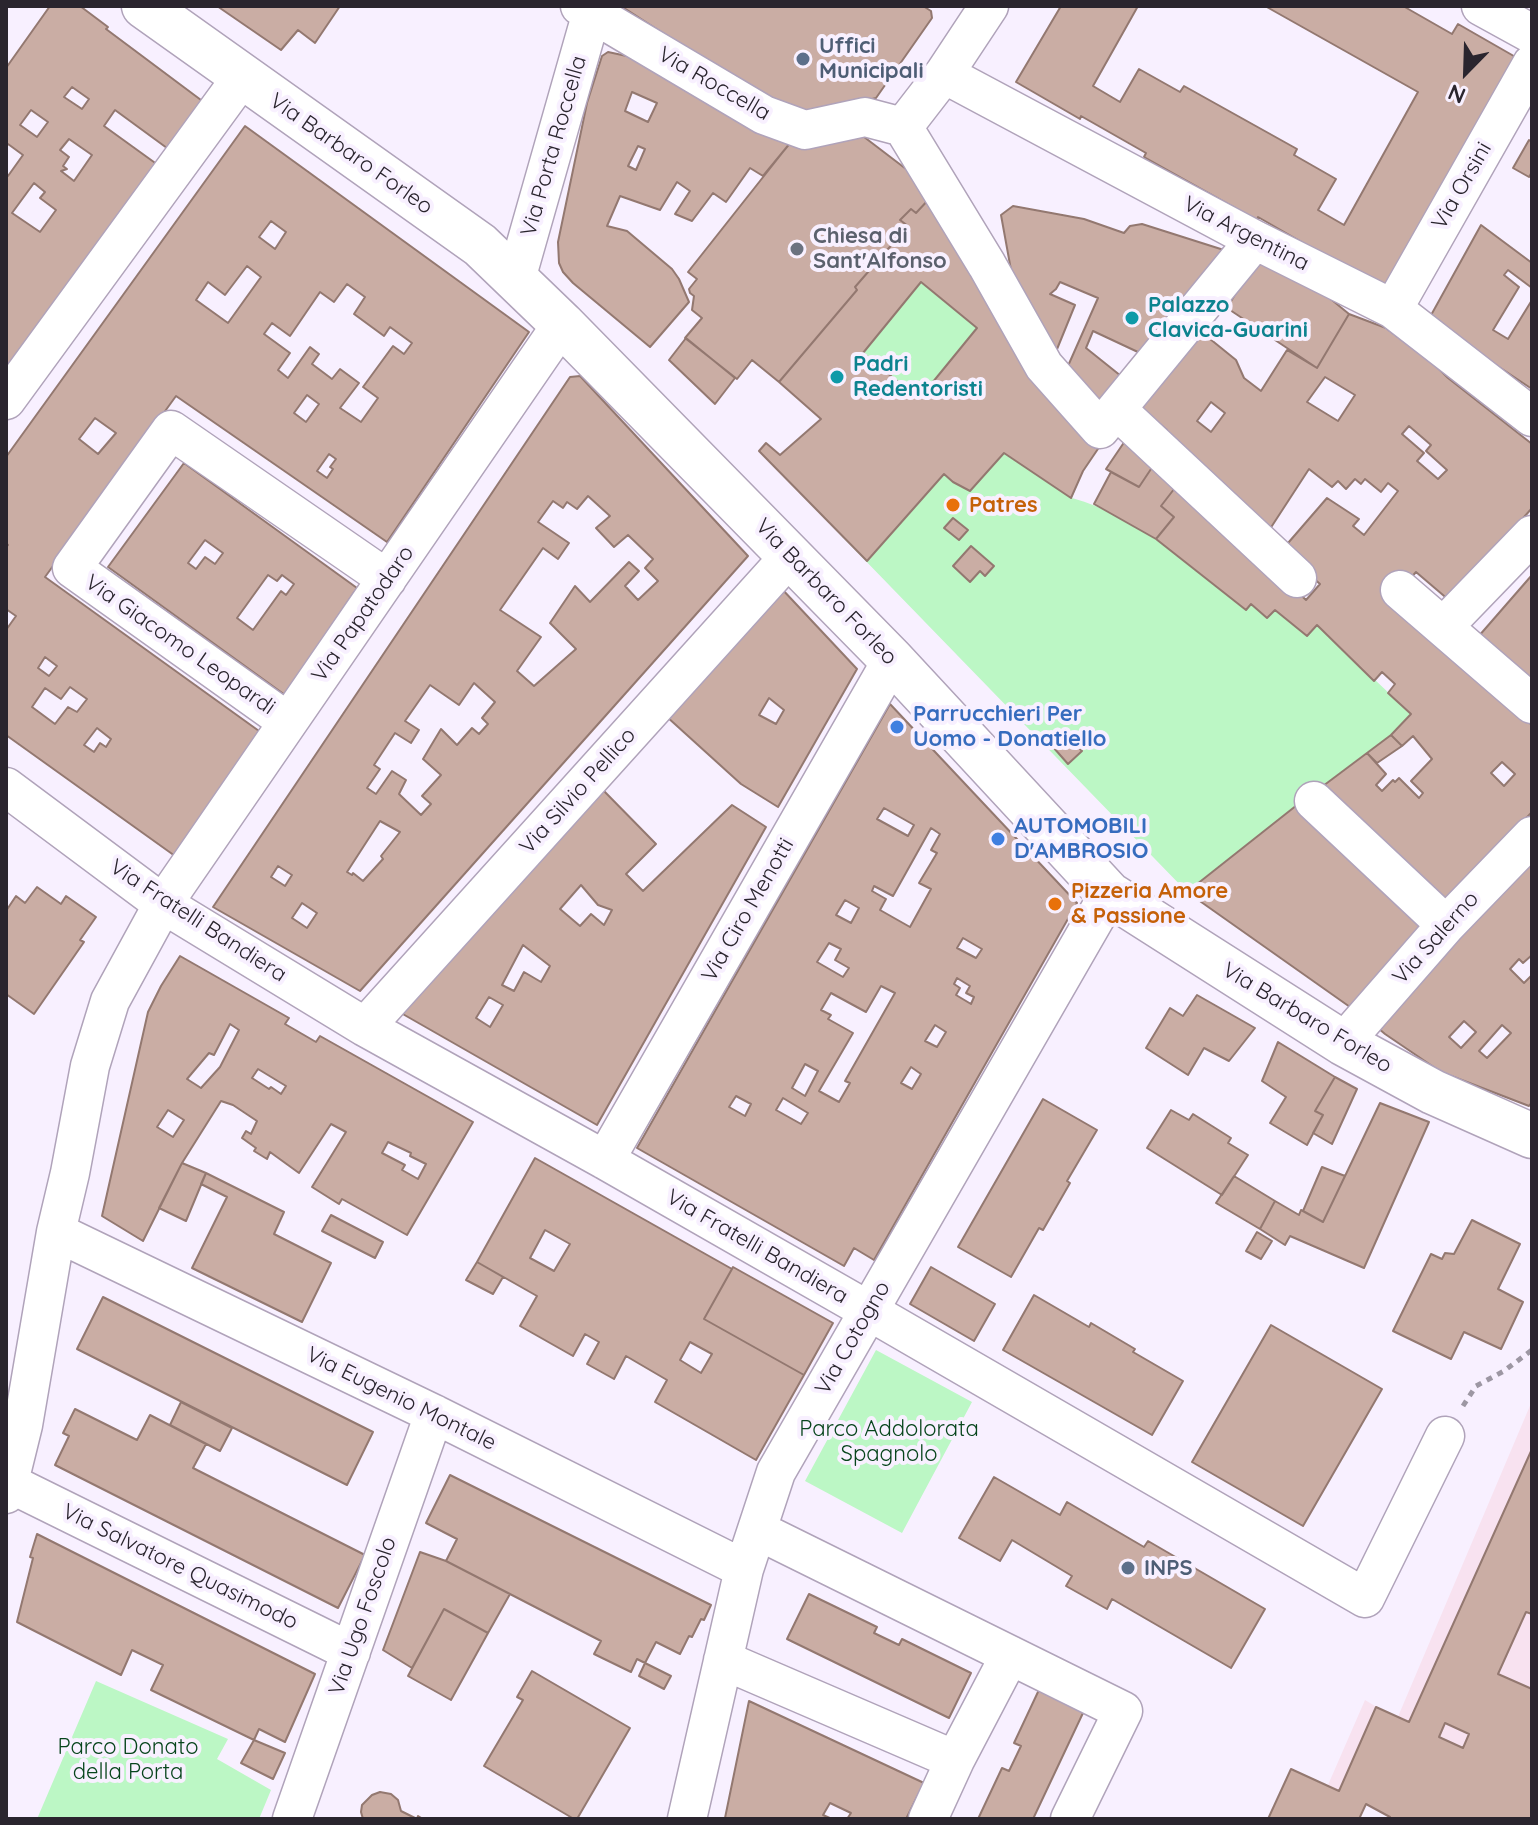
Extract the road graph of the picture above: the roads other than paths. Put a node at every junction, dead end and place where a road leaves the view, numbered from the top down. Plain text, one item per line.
1 (144, 6) edge
2 (989, 6) edge
3 (1481, 6) edge
4 (586, 9) edge
5 (1532, 34) edge
6 (1532, 64) edge
7 (944, 74) junction
8 (242, 77) junction
9 (903, 127) junction
10 (1255, 240) junction
11 (516, 279) junction
12 (1393, 309) junction
13 (562, 324) junction
14 (6, 400) edge
15 (1532, 417) edge
16 (1108, 419) junction
17 (1532, 535) edge
18 (791, 555) junction
19 (1297, 578) dead end
20 (387, 579) junction
21 (1400, 590) dead end
22 (1443, 627) junction
23 (892, 660) junction
24 (1532, 704) edge
25 (288, 722) junction
26 (6, 787) edge
27 (1314, 801) dead end
28 (1532, 836) edge
29 (1109, 894) junction
30 (163, 904) junction
31 (1446, 925) junction
32 (365, 1027) junction
33 (1343, 1043) junction
34 (1529, 1131) edge
35 (605, 1160) junction
36 (56, 1232) junction
37 (869, 1311) junction
38 (434, 1414) junction
39 (1445, 1436) road end
40 (7, 1489) edge
41 (757, 1530) junction
42 (744, 1569) junction
43 (351, 1652) junction
44 (1010, 1655) junction
45 (723, 1660) junction
46 (955, 1760) junction
47 (292, 1819) edge
48 (687, 1819) edge
49 (928, 1819) edge
50 (1070, 1819) edge

1 - 8 street, Via Barbaro Forleo
2 - 7 street
3 - 5 street
4 - 9 street, Via Roccella
4 - 11 street, Via Porta Roccella
6 - 12 street, Via Orsini
7 - 9 street
7 - 10 street, Via Argentina
8 - 11 street, Via Barbaro Forleo
8 - 14 street
9 - 16 street
10 - 12 street, Via Argentina
10 - 16 street
11 - 13 street, Via Barbaro Forleo
12 - 15 street, Via Argentina
13 - 18 street, Via Barbaro Forleo
13 - 20 street, Via Papatodaro
16 - 19 street
17 - 22 street
18 - 23 street, Via Barbaro Forleo
18 - 32 street, Via Silvio Pellico
20 - 25 street, Via Papatodaro
20 - 25 street, Via Giacomo Leopardi
21 - 22 street
22 - 24 street
23 - 29 street, Via Barbaro Forleo
23 - 35 street, Via Ciro Menotti
25 - 30 street, Via Papatodaro
26 - 30 street, Via Fratelli Bandiera
27 - 31 street
28 - 31 street, Via Salerno
29 - 33 street, Via Barbaro Forleo
29 - 37 street, Via Cotogno
30 - 32 street, Via Fratelli Bandiera
30 - 36 street, Via Papatodaro
31 - 33 street, Via Salerno
32 - 35 street, Via Fratelli Bandiera
33 - 34 street, Via Barbaro Forleo
35 - 37 street, Via Fratelli Bandiera
36 - 38 street, Via Eugenio Montale
36 - 40 street, Via Papatodaro
37 - 39 street, Via Fratelli Bandiera
37 - 41 street, Via Cotogno
38 - 42 street, Via Eugenio Montale
38 - 43 street, Via Ugo Foscolo
40 - 43 street, Via Salvatore Quasimodo
41 - 42 street, Via Cotogno
41 - 44 street
42 - 45 street, Via Cotogno
43 - 47 street, Via Ugo Foscolo
44 - 46 street
44 - 50 street
45 - 46 street
45 - 48 street, Via Cotogno
46 - 49 street

